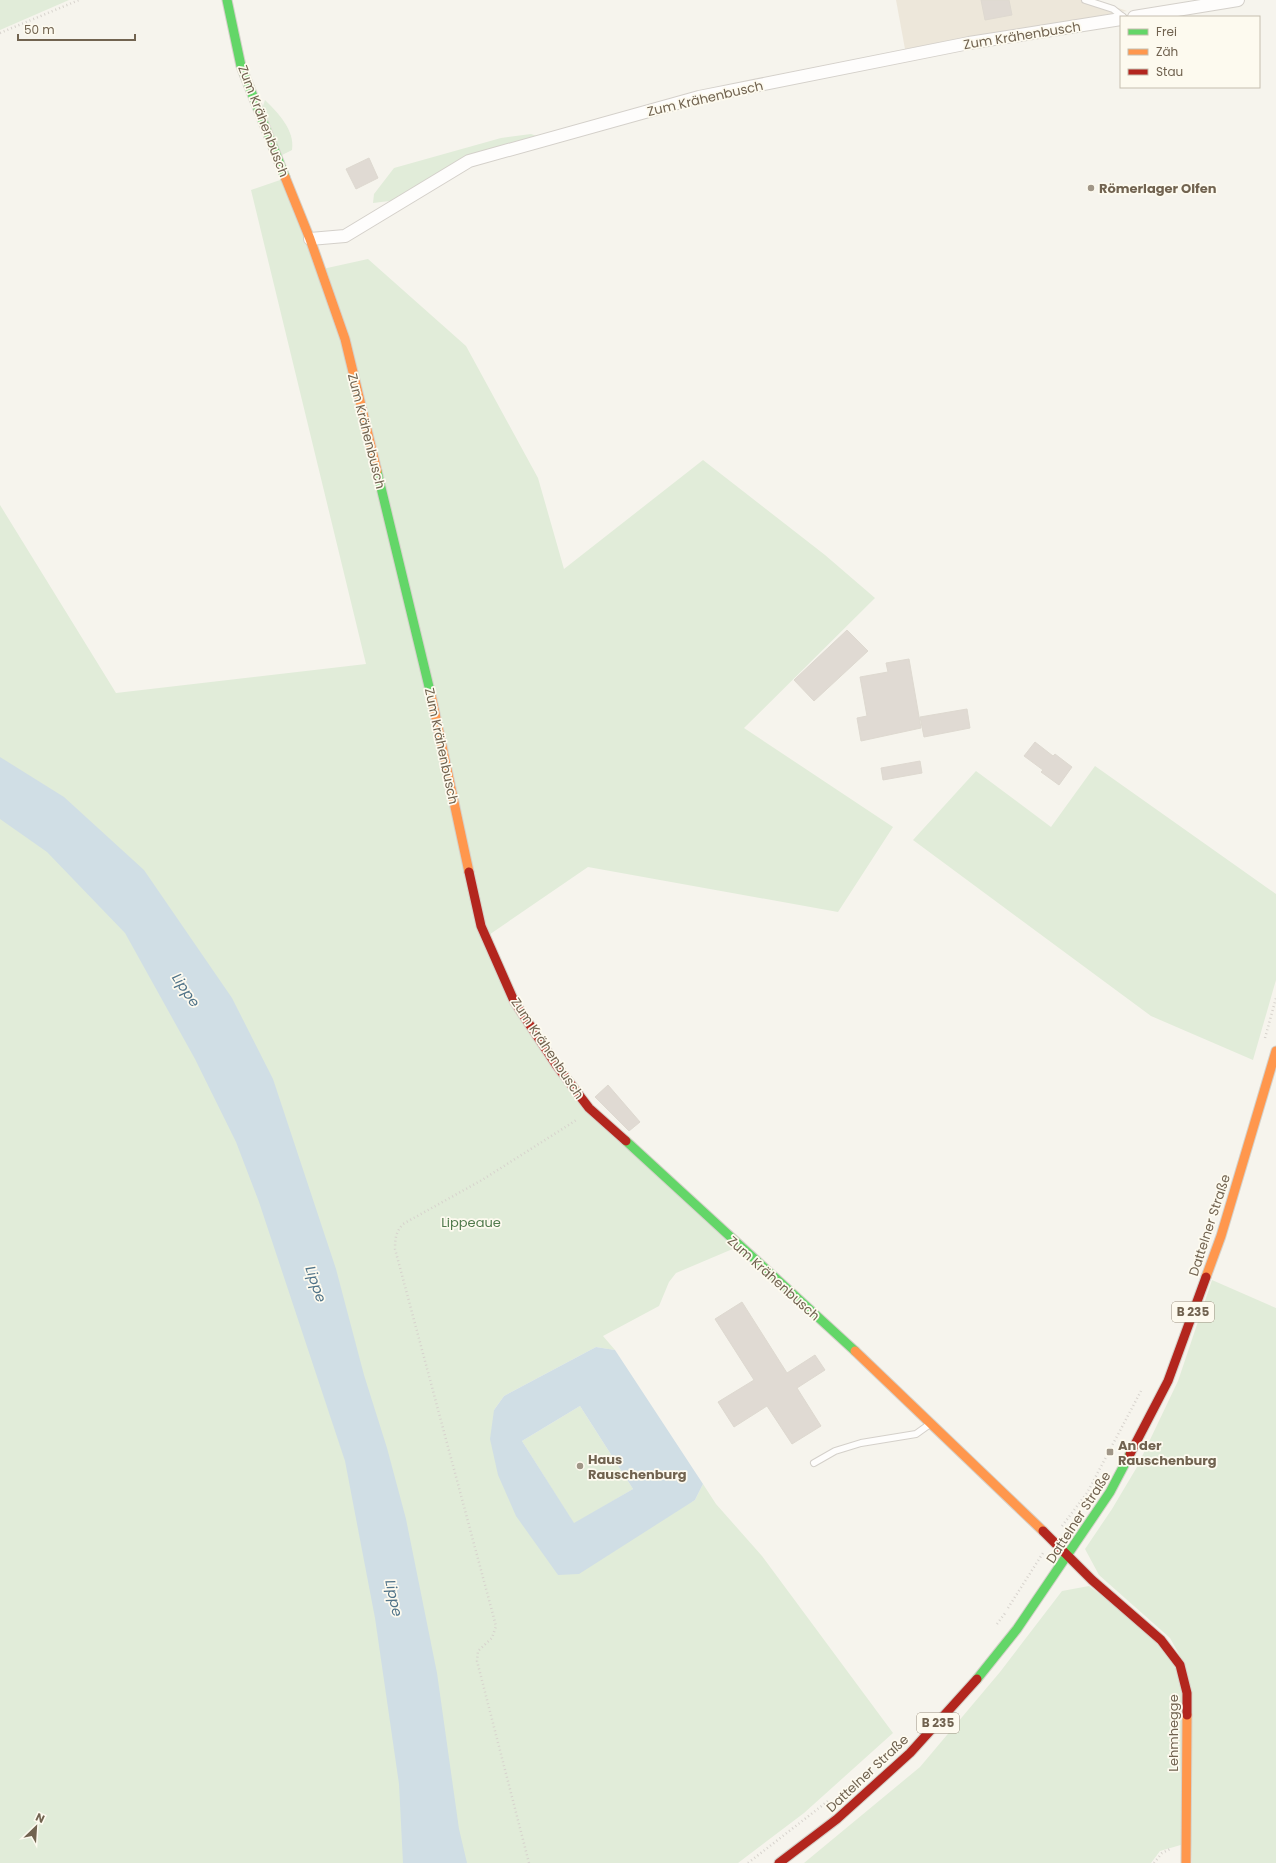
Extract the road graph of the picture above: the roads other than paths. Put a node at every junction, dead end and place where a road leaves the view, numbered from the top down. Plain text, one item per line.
1 (228, 0) edge
2 (1085, 0) edge
3 (1238, 0) edge
4 (1120, 16) edge
5 (1140, 16) edge
6 (1120, 18) edge
7 (310, 240) junction
8 (1276, 1051) edge
9 (931, 1423) junction
10 (814, 1464) dead end
11 (1068, 1556) junction
12 (779, 1863) edge
13 (1186, 1863) edge

1 - 7 street, Zum Krähenbusch
2 - 4 lane
3 - 5 street
6 - 7 street, Zum Krähenbusch
7 - 9 street, Zum Krähenbusch
8 - 11 street, Dattelner Straße / B 235
9 - 10 lane
9 - 11 street, Zum Krähenbusch
11 - 12 street, Dattelner Straße / B 235
11 - 13 street, Lehmhegge

